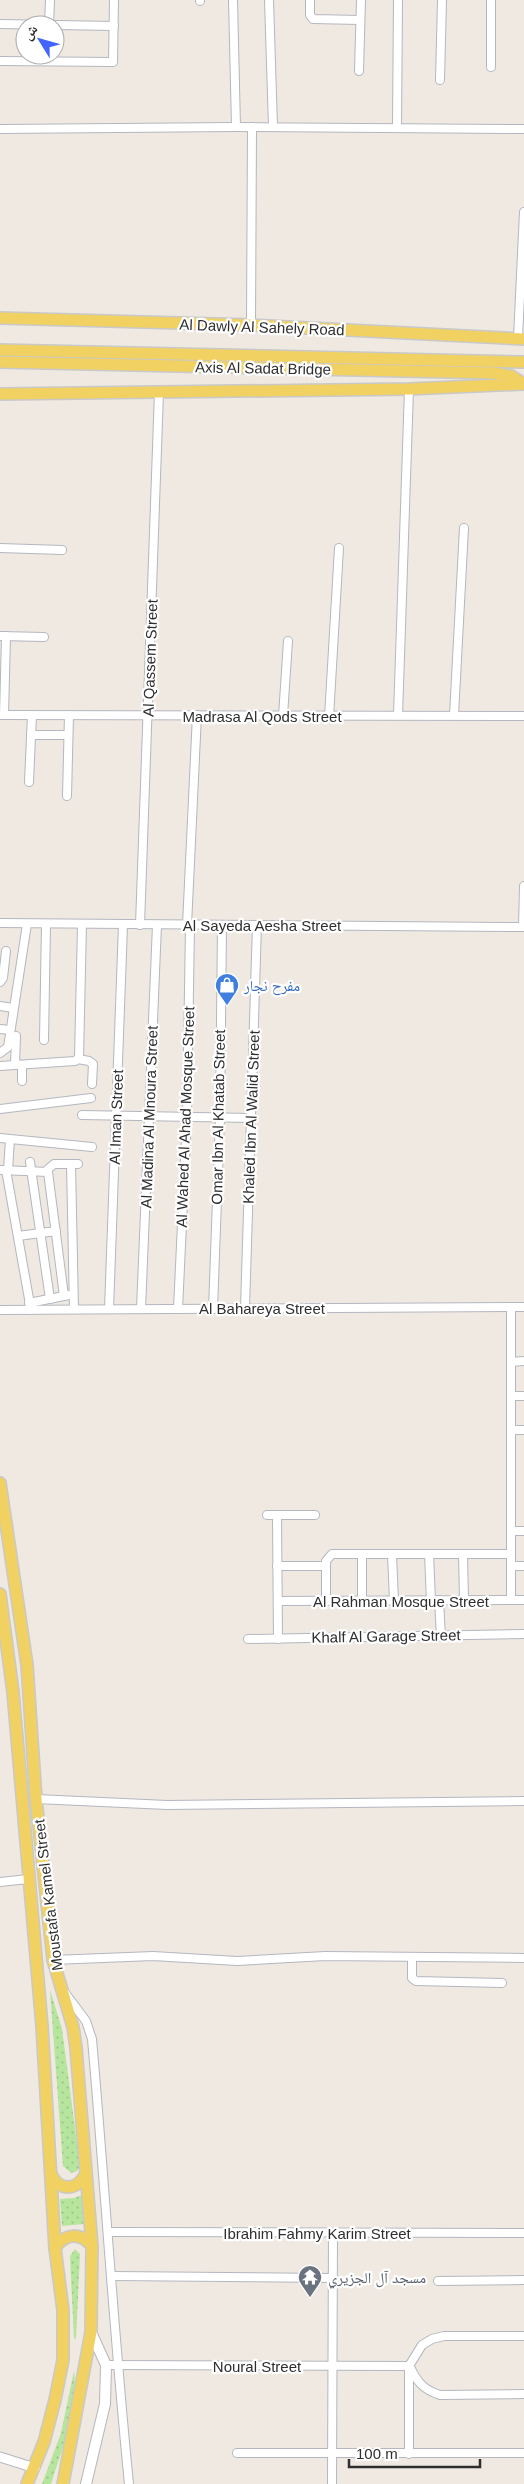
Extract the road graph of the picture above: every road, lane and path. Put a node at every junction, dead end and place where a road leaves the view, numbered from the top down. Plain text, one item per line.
1 (50, 0) edge
2 (114, 0) edge
3 (233, 0) edge
4 (270, 0) edge
5 (310, 0) edge
6 (361, 0) edge
7 (398, 0) edge
8 (442, 0) edge
9 (491, 0) edge
10 (49, 15) edge
11 (360, 20) junction
12 (0, 24) edge
13 (15, 24) edge
14 (65, 25) edge
15 (114, 26) junction
16 (0, 61) edge
17 (491, 67) dead end
18 (359, 71) dead end
19 (440, 80) dead end
20 (236, 127) junction
21 (252, 127) junction
22 (272, 127) junction
23 (397, 128) junction
24 (0, 130) edge
25 (524, 130) edge
26 (524, 212) edge
27 (0, 318) edge
28 (251, 325) junction
29 (521, 338) edge
30 (0, 350) edge
31 (0, 362) edge
32 (524, 362) edge
33 (524, 384) edge
34 (409, 389) junction
35 (159, 392) junction
36 (0, 394) edge
37 (464, 528) dead end
38 (0, 548) edge
39 (339, 548) dead end
40 (62, 550) dead end
41 (3, 636) edge
42 (44, 638) dead end
43 (288, 642) dead end
44 (2, 715) edge
45 (32, 715) junction
46 (69, 715) junction
47 (148, 715) junction
48 (197, 715) junction
49 (398, 715) junction
50 (283, 716) junction
51 (454, 716) junction
52 (524, 716) edge
53 (329, 717) junction
54 (31, 735) junction
55 (68, 735) junction
56 (29, 782) dead end
57 (67, 796) dead end
58 (524, 886) edge
59 (0, 924) edge
60 (27, 924) junction
61 (46, 924) junction
62 (82, 924) junction
63 (123, 924) junction
64 (140, 925) junction
65 (157, 925) junction
66 (188, 925) junction
67 (222, 925) junction
68 (257, 925) junction
69 (523, 927) edge
70 (6, 951) dead end
71 (2, 961) edge
72 (3, 971) junction
73 (19, 973) junction
74 (0, 982) edge
75 (0, 1006) edge
76 (13, 1008) junction
77 (0, 1028) edge
78 (13, 1033) junction
79 (44, 1040) dead end
80 (0, 1054) edge
81 (79, 1057) junction
82 (18, 1065) junction
83 (0, 1066) edge
84 (22, 1081) dead end
85 (92, 1084) dead end
86 (91, 1098) dead end
87 (0, 1109) edge
88 (82, 1115) dead end
89 (116, 1116) junction
90 (150, 1116) junction
91 (187, 1117) junction
92 (220, 1118) junction
93 (251, 1118) junction
94 (0, 1138) edge
95 (10, 1139) junction
96 (92, 1146) dead end
97 (30, 1166) junction
98 (5, 1170) edge
99 (47, 1170) junction
100 (56, 1231) junction
101 (40, 1233) junction
102 (18, 1236) junction
103 (73, 1294) junction
104 (64, 1296) junction
105 (50, 1299) junction
106 (30, 1306) junction
107 (511, 1307) junction
108 (524, 1307) edge
109 (245, 1308) junction
110 (74, 1309) junction
111 (109, 1309) junction
112 (141, 1309) junction
113 (178, 1309) junction
114 (213, 1309) junction
115 (0, 1310) edge
116 (524, 1361) edge
117 (511, 1362) junction
118 (511, 1396) junction
119 (524, 1396) edge
120 (511, 1430) junction
121 (524, 1430) edge
122 (0, 1483) edge
123 (266, 1515) dead end
124 (277, 1515) junction
125 (315, 1515) dead end
126 (511, 1531) junction
127 (524, 1531) edge
128 (362, 1554) junction
129 (392, 1554) junction
130 (429, 1554) junction
131 (463, 1554) junction
132 (511, 1554) junction
133 (277, 1566) junction
134 (326, 1566) junction
135 (511, 1566) junction
136 (524, 1566) edge
137 (0, 1594) edge
138 (435, 1600) junction
139 (464, 1600) junction
140 (511, 1600) junction
141 (524, 1600) edge
142 (326, 1601) junction
143 (362, 1601) junction
144 (394, 1601) junction
145 (278, 1602) junction
146 (524, 1634) edge
147 (441, 1637) junction
148 (248, 1639) dead end
149 (278, 1639) junction
150 (36, 1800) junction
151 (524, 1801) edge
152 (28, 1879) junction
153 (0, 1882) edge
154 (412, 1957) junction
155 (524, 1958) edge
156 (53, 1960) junction
157 (502, 1983) dead end
158 (62, 1989) junction
159 (86, 2173) junction
160 (50, 2174) junction
161 (110, 2232) junction
162 (333, 2233) junction
163 (524, 2233) edge
164 (92, 2246) junction
165 (55, 2248) junction
166 (111, 2276) junction
167 (333, 2278) junction
168 (524, 2280) edge
169 (438, 2281) dead end
170 (90, 2332) junction
171 (524, 2336) edge
172 (106, 2365) junction
173 (117, 2366) junction
174 (332, 2366) junction
175 (409, 2366) junction
176 (524, 2394) edge
177 (236, 2453) dead end
178 (524, 2453) edge
179 (332, 2454) junction
180 (409, 2454) junction
181 (0, 2457) edge
182 (35, 2468) junction
183 (27, 2484) edge
184 (63, 2484) edge
185 (86, 2484) edge
186 (129, 2484) edge
187 (332, 2484) edge

1 - 10 street
2 - 15 street
3 - 20 street
4 - 22 street
5 - 11 street
6 - 11 street
7 - 23 street
8 - 19 street
9 - 17 street
11 - 18 street
12 - 13 street
14 - 15 street
15 - 16 street
20 - 21 street
20 - 24 street
21 - 22 street
21 - 28 street
22 - 23 street
23 - 25 street
26 - 29 street
27 - 28 main road, Al Dawly Al Sahely Road
28 - 29 main road, Al Dawly Al Sahely Road
30 - 32 main road, Axis Al Sadat Bridge
31 - 33 main road, Axis Al Sadat Bridge
33 - 34 main road
34 - 35 main road
34 - 49 street
35 - 36 main road
35 - 47 street, Al Qassem Street
37 - 51 street
38 - 40 street
39 - 53 street
41 - 42 street
41 - 44 street
43 - 50 street
44 - 45 street, Madrasa Al Qods Street
45 - 46 street, Madrasa Al Qods Street
45 - 54 street
46 - 47 street, Madrasa Al Qods Street
46 - 55 street
47 - 48 street, Madrasa Al Qods Street
47 - 64 street, Al Qassem Street
48 - 50 street, Madrasa Al Qods Street
48 - 66 street, Al Wahed Al Ahad Mosque Street
49 - 51 street, Madrasa Al Qods Street
49 - 53 street, Madrasa Al Qods Street
50 - 53 street, Madrasa Al Qods Street
51 - 52 street, Madrasa Al Qods Street
54 - 55 street
54 - 56 street
55 - 57 street
58 - 69 street
59 - 60 street, Al Sayeda Aesha Street
60 - 61 street, Al Sayeda Aesha Street
60 - 73 street
61 - 62 street, Al Sayeda Aesha Street
61 - 79 street
62 - 63 street, Al Sayeda Aesha Street
62 - 81 street
63 - 64 street, Al Sayeda Aesha Street
63 - 89 street, Al Iman Street
64 - 65 street, Al Sayeda Aesha Street
65 - 66 street, Al Sayeda Aesha Street
65 - 90 street, Al Madina Al Mnoura Street
66 - 67 street, Al Sayeda Aesha Street
66 - 91 street, Al Wahed Al Ahad Mosque Street
67 - 68 street, Al Sayeda Aesha Street
67 - 92 street, Omar Ibn Al Khatab Street
68 - 69 street, Al Sayeda Aesha Street
68 - 93 street, Khaled Ibn Al Walid Street
70 - 71 street
71 - 72 street
72 - 73 street
72 - 74 street
73 - 76 street
75 - 76 street
76 - 78 street
77 - 78 street
78 - 80 street
78 - 82 street
81 - 82 street
81 - 85 street
82 - 83 street
82 - 84 street
86 - 87 street
88 - 89 street
89 - 90 street
89 - 111 street, Al Iman Street
90 - 91 street
90 - 112 street, Al Madina Al Mnoura Street
91 - 92 street
91 - 113 street, Al Wahed Al Ahad Mosque Street
92 - 93 street
92 - 114 street, Omar Ibn Al Khatab Street
93 - 109 street, Khaled Ibn Al Walid Street
94 - 95 street
95 - 96 street
95 - 98 street
97 - 98 street
97 - 99 street
97 - 101 street
98 - 102 street
99 - 100 street
99 - 103 street
100 - 101 street
100 - 104 street
101 - 102 street
101 - 105 street
102 - 106 street
103 - 104 street
103 - 110 street
104 - 105 street
105 - 106 street
106 - 110 street, Al Bahareya Street
106 - 115 street, Al Bahareya Street
107 - 108 street, Al Bahareya Street
107 - 109 street, Al Bahareya Street
107 - 117 street
109 - 114 street, Al Bahareya Street
110 - 111 street, Al Bahareya Street
111 - 112 street, Al Bahareya Street
112 - 113 street, Al Bahareya Street
113 - 114 street, Al Bahareya Street
116 - 117 street
117 - 118 street
118 - 119 street
118 - 120 street
120 - 121 street
120 - 126 street
122 - 150 main road, Moustafa Kamel Street
123 - 124 street
124 - 125 street
124 - 133 street
126 - 127 street
126 - 132 street
128 - 129 street
128 - 134 street
128 - 143 street
129 - 130 street
129 - 144 street
130 - 131 street
130 - 138 street
131 - 132 street
131 - 139 street
132 - 135 street
133 - 134 street
133 - 145 street
134 - 142 street
135 - 136 street
135 - 140 street
137 - 152 main road, Moustafa Kamel Street
138 - 139 street, Al Rahman Mosque Street
138 - 144 street, Al Rahman Mosque Street
138 - 147 street
139 - 140 street, Al Rahman Mosque Street
140 - 141 street, Al Rahman Mosque Street
142 - 143 street, Al Rahman Mosque Street
142 - 145 street, Al Rahman Mosque Street
143 - 144 street, Al Rahman Mosque Street
145 - 149 street
146 - 147 street, Khalf Al Garage Street
147 - 149 street, Khalf Al Garage Street
148 - 149 street, Khalf Al Garage Street
150 - 151 street
150 - 156 main road, Moustafa Kamel Street
152 - 153 street
152 - 160 main road, Moustafa Kamel Street
154 - 155 street
154 - 156 street
154 - 157 street
156 - 158 main road, Moustafa Kamel Street
158 - 159 main road, Moustafa Kamel Street
158 - 161 street
159 - 160 main road
159 - 164 main road, Moustafa Kamel Street
160 - 165 main road, Moustafa Kamel Street
161 - 162 street, Ibrahim Fahmy Karim Street
161 - 166 street
162 - 163 street, Ibrahim Fahmy Karim Street
162 - 167 street
164 - 165 main road
164 - 170 main road, Moustafa Kamel Street
165 - 182 main road, Moustafa Kamel Street
166 - 167 street
166 - 173 street
167 - 174 street
168 - 169 street
170 - 172 main road
170 - 184 main road, Moustafa Kamel Street
171 - 175 street
172 - 173 street, Noural Street
172 - 185 main road
173 - 174 street, Noural Street
173 - 186 street
174 - 175 street, Noural Street
174 - 179 street
175 - 176 street
175 - 180 street
177 - 179 street
178 - 180 street
179 - 180 street
179 - 187 street
181 - 182 street
182 - 183 main road, Moustafa Kamel Street

